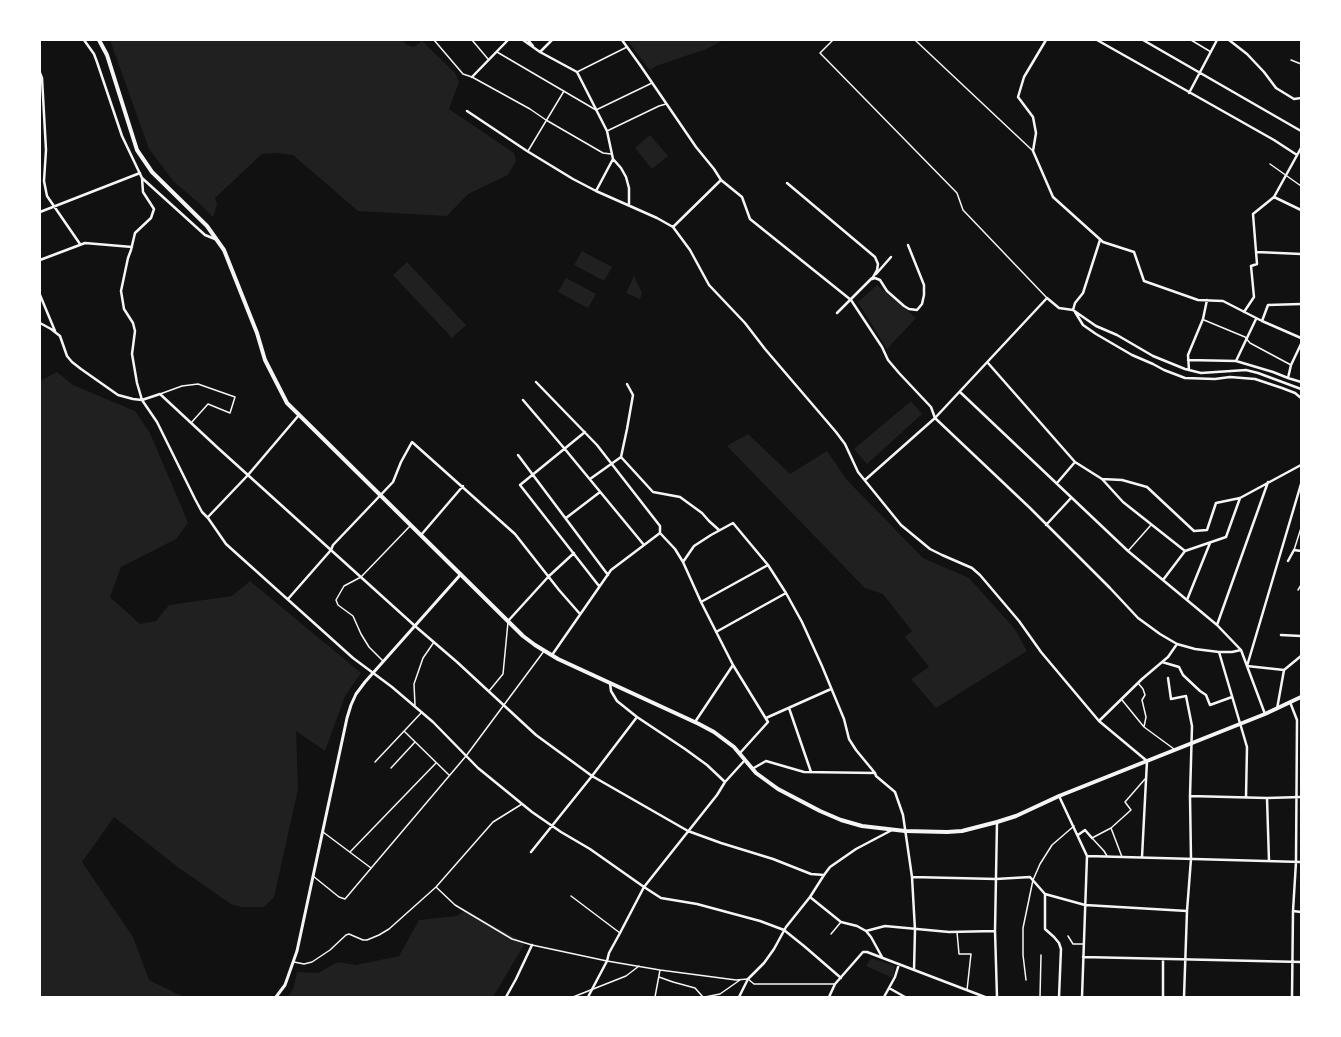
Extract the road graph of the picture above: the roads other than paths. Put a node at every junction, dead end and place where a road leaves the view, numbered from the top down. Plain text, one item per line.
1 (84, 40) edge
2 (99, 40) edge
3 (434, 40) edge
4 (472, 40) edge
5 (508, 40) edge
6 (523, 40) edge
7 (528, 40) edge
8 (552, 40) edge
9 (622, 40) edge
10 (833, 40) edge
11 (915, 40) edge
12 (1046, 40) edge
13 (1097, 40) edge
14 (1143, 40) edge
15 (1191, 40) edge
16 (1217, 40) edge
17 (1229, 40) edge
18 (628, 47) junction
19 (535, 48) junction
20 (497, 52) junction
21 (540, 52) junction
22 (1212, 52) junction
23 (488, 59) junction
24 (1291, 60) dead end
25 (1301, 64) edge
26 (577, 72) junction
27 (40, 73) edge
28 (1200, 73) junction
29 (472, 77) junction
30 (652, 83) junction
31 (564, 91) junction
32 (1189, 93) junction
33 (1301, 98) edge
34 (666, 104) junction
35 (596, 110) junction
36 (466, 111) dead end
37 (546, 120) junction
38 (607, 131) junction
39 (1301, 131) edge
40 (1301, 148) edge
41 (1033, 151) junction
42 (527, 152) junction
43 (611, 154) junction
44 (1297, 155) junction
45 (1301, 158) edge
46 (613, 159) junction
47 (1270, 164) dead end
48 (140, 173) junction
49 (1286, 175) junction
50 (142, 178) junction
51 (721, 180) junction
52 (787, 183) dead end
53 (1301, 186) edge
54 (596, 190) junction
55 (1274, 197) junction
56 (629, 205) junction
57 (54, 207) junction
58 (1301, 210) edge
59 (40, 212) edge
60 (673, 227) junction
61 (217, 240) junction
62 (1100, 240) junction
63 (80, 244) junction
64 (908, 245) dead end
65 (132, 247) junction
66 (1257, 252) junction
67 (1301, 254) edge
68 (891, 257) dead end
69 (40, 260) edge
70 (872, 279) junction
71 (40, 295) edge
72 (1047, 298) junction
73 (851, 300) junction
74 (1207, 300) junction
75 (1301, 304) edge
76 (1073, 310) junction
77 (1244, 312) junction
78 (837, 313) dead end
79 (1256, 319) junction
80 (1203, 320) junction
81 (40, 322) edge
82 (1262, 322) junction
83 (56, 333) junction
84 (1301, 338) edge
85 (1246, 340) junction
86 (1301, 344) edge
87 (1188, 360) junction
88 (1236, 360) junction
89 (988, 363) junction
90 (1292, 365) junction
91 (1189, 370) junction
92 (1215, 372) junction
93 (1288, 378) junction
94 (1215, 379) junction
95 (536, 382) dead end
96 (1301, 382) edge
97 (627, 384) dead end
98 (1301, 389) edge
99 (960, 392) junction
100 (160, 394) junction
101 (1301, 398) edge
102 (142, 400) junction
103 (523, 400) dead end
104 (299, 415) junction
105 (936, 418) junction
106 (191, 423) junction
107 (585, 432) junction
108 (564, 448) junction
109 (518, 455) dead end
110 (621, 457) junction
111 (1075, 462) junction
112 (611, 463) junction
113 (1301, 464) edge
114 (248, 475) junction
115 (533, 475) junction
116 (1102, 479) junction
117 (590, 480) junction
118 (865, 480) junction
119 (1268, 482) junction
120 (1057, 483) junction
121 (1301, 484) edge
122 (462, 486) junction
123 (600, 492) junction
124 (380, 494) junction
125 (1072, 498) junction
126 (1240, 498) junction
127 (208, 518) junction
128 (566, 518) junction
129 (411, 525) junction
130 (1046, 525) junction
131 (1151, 525) junction
132 (1301, 528) edge
133 (719, 530) junction
134 (660, 532) junction
135 (421, 535) junction
136 (1210, 543) junction
137 (644, 545) junction
138 (331, 550) junction
139 (1294, 550) junction
140 (1301, 550) edge
141 (1128, 551) junction
142 (1185, 551) junction
143 (574, 554) junction
144 (1288, 560) dead end
145 (683, 562) junction
146 (768, 565) junction
147 (461, 574) junction
148 (608, 575) junction
149 (549, 576) junction
150 (361, 577) junction
151 (1164, 580) junction
152 (1301, 585) edge
153 (600, 586) junction
154 (1298, 590) dead end
155 (786, 593) junction
156 (288, 599) junction
157 (1187, 600) junction
158 (701, 602) junction
159 (580, 614) junction
160 (508, 621) junction
161 (1217, 625) junction
162 (415, 626) junction
163 (716, 632) junction
164 (1281, 636) dead end
165 (1301, 636) edge
166 (434, 642) junction
167 (1177, 644) junction
168 (1241, 650) junction
169 (544, 651) junction
170 (1219, 652) junction
171 (552, 656) junction
172 (1301, 656) edge
173 (383, 661) junction
174 (1162, 662) junction
175 (734, 665) junction
176 (1247, 666) junction
177 (1284, 670) junction
178 (373, 673) junction
179 (1168, 678) dead end
180 (610, 682) junction
181 (1138, 683) junction
182 (831, 689) junction
183 (489, 691) junction
184 (1232, 697) junction
185 (1301, 697) edge
186 (1122, 699) junction
187 (1290, 702) junction
188 (504, 705) junction
189 (415, 707) junction
190 (789, 708) junction
191 (1277, 709) junction
192 (422, 712) junction
193 (1266, 714) junction
194 (637, 717) junction
195 (766, 718) junction
196 (1099, 721) junction
197 (1299, 721) edge
198 (695, 722) junction
199 (1240, 724) junction
200 (1144, 727) junction
201 (404, 732) junction
202 (415, 742) junction
203 (1192, 744) junction
204 (1176, 750) junction
205 (740, 753) junction
206 (466, 756) junction
207 (745, 760) junction
208 (1297, 760) junction
209 (1301, 760) edge
210 (1147, 761) junction
211 (375, 762) dead end
212 (436, 763) junction
213 (391, 768) dead end
214 (752, 769) junction
215 (811, 772) junction
216 (876, 773) junction
217 (449, 775) junction
218 (592, 776) junction
219 (1146, 779) junction
220 (725, 782) junction
221 (1059, 796) junction
222 (1190, 796) junction
223 (1297, 796) junction
224 (1246, 797) junction
225 (1301, 797) edge
226 (1267, 798) junction
227 (522, 804) junction
228 (997, 822) junction
229 (552, 826) junction
230 (1074, 826) junction
231 (1111, 828) junction
232 (892, 830) junction
233 (323, 831) junction
234 (688, 831) junction
235 (904, 831) junction
236 (1078, 835) junction
237 (1092, 838) junction
238 (350, 852) junction
239 (531, 852) dead end
240 (1087, 856) junction
241 (1107, 856) junction
242 (1122, 857) junction
243 (1142, 857) junction
244 (1191, 859) junction
245 (1269, 860) junction
246 (1296, 862) junction
247 (1301, 862) edge
248 (371, 868) junction
249 (824, 875) junction
250 (313, 876) junction
251 (912, 877) junction
252 (996, 879) junction
253 (1033, 880) junction
254 (436, 887) junction
255 (644, 887) junction
256 (1045, 894) junction
257 (571, 896) dead end
258 (810, 897) junction
259 (1085, 905) junction
260 (1187, 911) junction
261 (1293, 911) junction
262 (1301, 912) edge
263 (841, 922) junction
264 (784, 930) junction
265 (914, 930) junction
266 (866, 931) junction
267 (995, 931) junction
268 (957, 932) junction
269 (620, 933) junction
270 (831, 934) dead end
271 (1068, 936) dead end
272 (1084, 944) junction
273 (532, 945) junction
274 (1041, 955) dead end
275 (1083, 957) junction
276 (883, 958) junction
277 (1163, 959) junction
278 (1185, 960) junction
279 (607, 961) junction
280 (1292, 961) junction
281 (294, 962) junction
282 (1301, 962) edge
283 (899, 964) junction
284 (640, 966) junction
285 (660, 970) junction
286 (914, 970) junction
287 (659, 977) junction
288 (841, 978) junction
289 (741, 979) junction
290 (748, 979) junction
291 (1026, 980) dead end
292 (835, 984) junction
293 (889, 988) junction
294 (591, 990) junction
295 (967, 990) junction
296 (276, 997) edge
297 (506, 997) edge
298 (573, 997) edge
299 (588, 997) edge
300 (655, 997) edge
301 (704, 997) edge
302 (739, 997) edge
303 (829, 997) edge
304 (884, 997) edge
305 (905, 997) edge
306 (985, 997) edge
307 (997, 997) edge
308 (1040, 997) edge
309 (1060, 997) edge
310 (1082, 997) edge
311 (1163, 997) edge
312 (1184, 997) edge
313 (1292, 997) edge

1 - 48 street
2 - 61 main road
3 - 29 lane
4 - 23 lane
5 - 20 street
6 - 19 street
7 - 19 street
8 - 21 street
9 - 18 street
10 - 72 lane
11 - 41 lane
12 - 41 street
13 - 32 street
14 - 28 street
15 - 22 lane
16 - 22 street
17 - 33 street
18 - 26 lane
18 - 30 street
19 - 21 street
20 - 23 street
20 - 31 lane
21 - 26 street
22 - 28 street
23 - 29 street
24 - 25 lane
26 - 35 street
27 - 57 street
28 - 32 street
28 - 39 street
29 - 37 lane
30 - 34 street
30 - 35 lane
31 - 35 lane
31 - 37 lane
32 - 44 street
34 - 38 lane
34 - 51 street
35 - 38 street
36 - 42 street
37 - 42 lane
37 - 43 lane
38 - 43 street
40 - 44 street
41 - 62 street
42 - 54 street
43 - 46 street
44 - 45 lane
44 - 49 street
46 - 54 street
46 - 56 street
47 - 49 lane
48 - 50 street
48 - 57 street
49 - 53 lane
49 - 55 street
50 - 61 street
50 - 65 street
51 - 60 street
51 - 73 street
52 - 70 street
54 - 56 street
55 - 58 street
55 - 66 street
56 - 60 street
57 - 59 street
57 - 63 street
60 - 118 street
61 - 104 main road
62 - 74 street
62 - 76 street
63 - 65 street
63 - 69 street
64 - 70 street
65 - 102 street
66 - 67 street
66 - 77 street
68 - 70 street
70 - 73 street
71 - 83 street
72 - 76 street
72 - 89 street
73 - 78 street
73 - 105 street
74 - 77 street
74 - 80 street
75 - 82 street
76 - 91 street
76 - 94 street
77 - 79 street
79 - 82 street
79 - 85 street
80 - 85 lane
80 - 87 street
81 - 83 street
82 - 84 street
83 - 102 street
85 - 88 street
85 - 90 lane
86 - 90 street
87 - 88 street
87 - 91 street
88 - 93 street
89 - 99 street
89 - 111 street
90 - 93 street
91 - 92 street
92 - 94 street
92 - 98 street
93 - 96 street
94 - 101 street
95 - 107 street
97 - 110 street
99 - 105 street
99 - 120 street
100 - 102 street
100 - 106 street
100 - 106 lane
102 - 127 street
103 - 108 street
104 - 114 street
104 - 124 main road
105 - 118 street
105 - 130 street
106 - 114 street
107 - 108 street
107 - 112 street
108 - 115 street
108 - 117 street
109 - 115 street
110 - 112 street
110 - 133 street
111 - 116 street
111 - 120 street
112 - 117 street
112 - 134 street
113 - 119 street
114 - 127 street
114 - 138 street
115 - 128 street
115 - 143 street
116 - 126 street
116 - 131 street
117 - 123 street
118 - 196 street
119 - 126 street
119 - 161 street
120 - 125 street
121 - 176 street
122 - 124 street
122 - 135 street
122 - 149 street
123 - 128 street
123 - 137 street
124 - 129 main road
124 - 138 street
125 - 130 street
125 - 141 street
126 - 136 street
127 - 156 street
128 - 148 street
129 - 135 main road
129 - 150 lane
130 - 167 street
131 - 141 lane
131 - 142 street
132 - 139 lane
133 - 145 street
133 - 146 street
134 - 137 street
134 - 145 street
135 - 147 main road
136 - 142 street
136 - 157 street
137 - 148 street
138 - 150 street
138 - 156 street
139 - 140 street
139 - 144 street
141 - 151 street
142 - 151 street
143 - 149 street
143 - 153 street
145 - 158 street
146 - 155 street
146 - 158 street
147 - 160 main road
147 - 162 street
148 - 153 street
149 - 159 street
149 - 160 street
150 - 162 street
150 - 173 lane
151 - 157 street
152 - 154 lane
153 - 159 street
155 - 163 street
155 - 182 street
156 - 178 street
157 - 161 street
158 - 163 street
159 - 171 street
160 - 169 main road
160 - 183 lane
161 - 168 street
162 - 166 street
162 - 173 street
163 - 175 street
164 - 165 street
166 - 183 street
166 - 189 lane
167 - 170 street
167 - 174 street
168 - 170 street
168 - 176 street
169 - 171 main road
169 - 188 lane
170 - 184 street
171 - 180 main road
172 - 177 street
173 - 178 street
174 - 181 street
174 - 184 street
175 - 195 street
175 - 198 street
176 - 177 street
176 - 193 street
177 - 191 street
178 - 189 street
178 - 233 street
179 - 203 street
180 - 194 street
180 - 198 main road
181 - 186 street
181 - 200 lane
182 - 190 street
182 - 216 street
183 - 188 street
184 - 199 street
185 - 187 main road
186 - 196 street
186 - 200 lane
187 - 191 main road
187 - 197 street
188 - 206 lane
188 - 218 street
189 - 192 street
190 - 195 street
190 - 215 street
191 - 193 main road
192 - 201 lane
192 - 206 street
193 - 199 main road
194 - 218 street
194 - 220 street
195 - 205 street
196 - 210 street
197 - 208 street
198 - 205 main road
199 - 203 main road
199 - 224 street
200 - 204 lane
201 - 202 lane
201 - 211 lane
202 - 212 lane
202 - 213 lane
203 - 204 main road
203 - 222 street
204 - 210 main road
205 - 207 main road
206 - 217 lane
206 - 227 street
207 - 214 main road
207 - 220 street
208 - 209 street
208 - 223 street
210 - 219 street
210 - 221 main road
212 - 217 lane
212 - 238 lane
214 - 215 street
214 - 232 main road
215 - 216 street
216 - 235 street
217 - 248 lane
218 - 229 street
218 - 234 street
219 - 231 lane
219 - 243 street
220 - 234 street
221 - 228 main road
221 - 230 street
222 - 224 street
222 - 244 street
223 - 225 street
223 - 226 street
223 - 246 street
224 - 226 street
226 - 245 street
227 - 229 street
227 - 254 lane
228 - 235 main road
228 - 252 street
229 - 239 street
229 - 255 street
230 - 236 street
230 - 253 lane
231 - 237 lane
231 - 242 lane
232 - 235 main road
232 - 249 street
233 - 238 lane
233 - 250 street
234 - 249 street
234 - 255 street
235 - 251 street
236 - 237 street
236 - 240 street
237 - 241 lane
238 - 248 lane
240 - 241 street
240 - 259 street
241 - 242 street
242 - 243 street
243 - 244 street
244 - 245 street
244 - 260 street
245 - 246 street
246 - 247 street
246 - 261 street
248 - 250 lane
249 - 258 street
250 - 281 street
251 - 252 street
251 - 265 street
252 - 253 street
252 - 267 street
253 - 256 street
253 - 291 lane
254 - 273 lane
254 - 281 lane
255 - 264 street
255 - 269 street
256 - 259 street
256 - 309 street
257 - 269 lane
258 - 263 street
258 - 264 street
259 - 260 street
259 - 272 street
260 - 278 street
261 - 262 street
261 - 280 street
263 - 266 street
263 - 270 lane
264 - 288 street
264 - 290 street
265 - 266 street
265 - 268 street
265 - 286 street
266 - 276 street
267 - 268 street
267 - 307 street
268 - 295 lane
269 - 279 street
271 - 272 lane
272 - 275 street
273 - 279 lane
273 - 297 street
274 - 308 lane
275 - 277 street
275 - 310 street
276 - 283 street
276 - 288 street
277 - 278 street
277 - 311 street
278 - 280 street
278 - 312 street
279 - 284 lane
279 - 294 street
280 - 282 street
280 - 313 street
281 - 296 street
283 - 286 street
283 - 293 street
284 - 285 lane
284 - 294 lane
285 - 287 lane
285 - 289 lane
286 - 295 street
287 - 300 lane
287 - 301 lane
288 - 292 street
289 - 290 lane
289 - 301 lane
290 - 292 lane
290 - 302 street
292 - 303 street
293 - 304 street
293 - 305 street
294 - 298 lane
294 - 299 street
295 - 306 street

